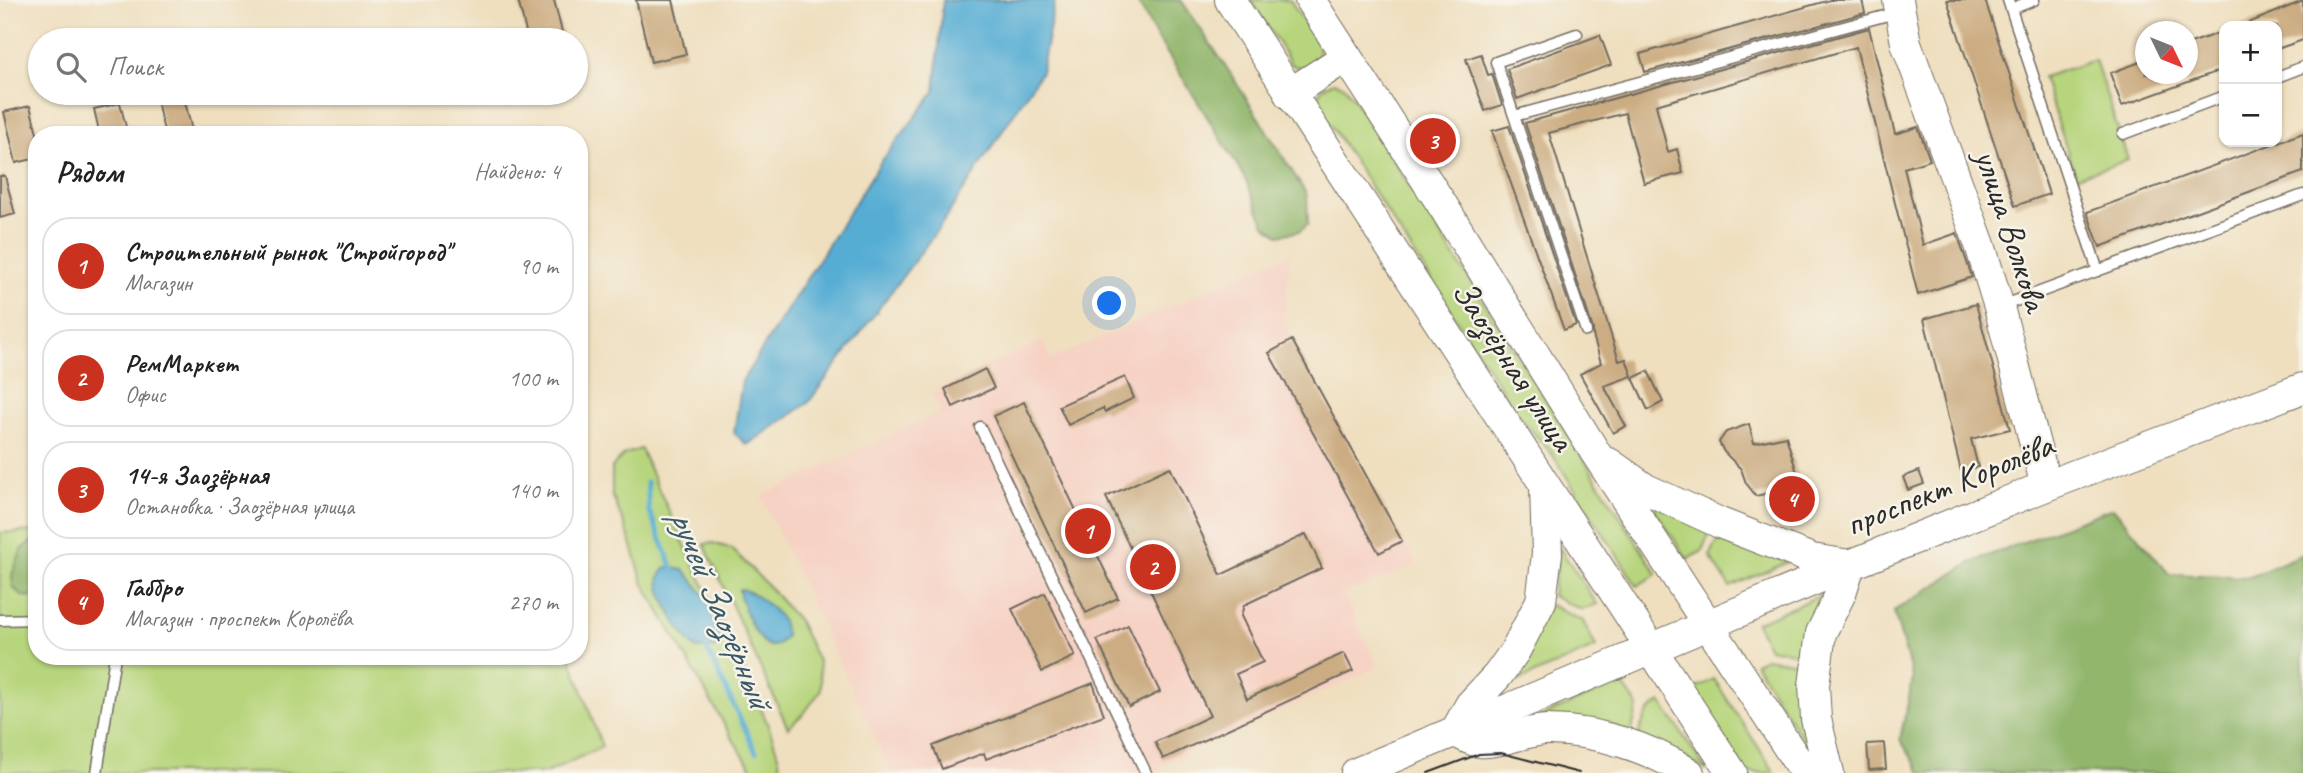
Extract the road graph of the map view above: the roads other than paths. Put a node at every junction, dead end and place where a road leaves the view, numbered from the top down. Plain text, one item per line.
1 (1230, 0) edge
2 (1310, 0) edge
3 (2034, 0) edge
4 (2009, 4) edge
5 (1899, 6) edge
6 (1577, 34) dead end
7 (1346, 57) junction
8 (2303, 67) edge
9 (2282, 75) edge
10 (1289, 94) junction
11 (2219, 98) edge
12 (1514, 116) junction
13 (2123, 134) dead end
14 (2303, 195) edge
15 (2098, 271) junction
16 (1999, 307) junction
17 (1586, 331) dead end
18 (2303, 388) edge
19 (980, 427) dead end
20 (1595, 452) junction
21 (1545, 484) junction
22 (2046, 486) junction
23 (1850, 565) junction
24 (28, 618) edge
25 (0, 620) edge
26 (1707, 624) junction
27 (1651, 648) junction
28 (114, 665) edge
29 (1455, 732) junction
30 (97, 773) edge
31 (1146, 773) edge
32 (1356, 773) edge
33 (1689, 773) edge
34 (1732, 773) edge
35 (1805, 773) edge
36 (1829, 773) edge

1 - 10 main road, Заозёрная улица
2 - 7 main road, Заозёрная улица
3 - 4 lane
4 - 15 lane
5 - 12 lane
5 - 16 main road, улица Волкова
6 - 12 lane
7 - 10 main road
7 - 20 main road, Заозёрная улица
8 - 9 lane
10 - 21 main road, Заозёрная улица
11 - 13 lane
12 - 17 lane
14 - 15 lane
15 - 16 lane
16 - 22 main road, улица Волкова
18 - 22 main road, проспект Королёва
19 - 31 lane
20 - 23 main road
20 - 26 main road, Заозёрная улица
21 - 27 main road, Заозёрная улица
21 - 29 main road
22 - 23 main road, проспект Королёва
23 - 26 main road, проспект Королёва
23 - 36 main road
24 - 25 lane
26 - 27 main road, проспект Королёва
26 - 35 main road, Заозёрная улица
27 - 29 main road, проспект Королёва
27 - 34 main road, Заозёрная улица
28 - 30 lane
29 - 32 main road, проспект Королёва
29 - 33 main road

